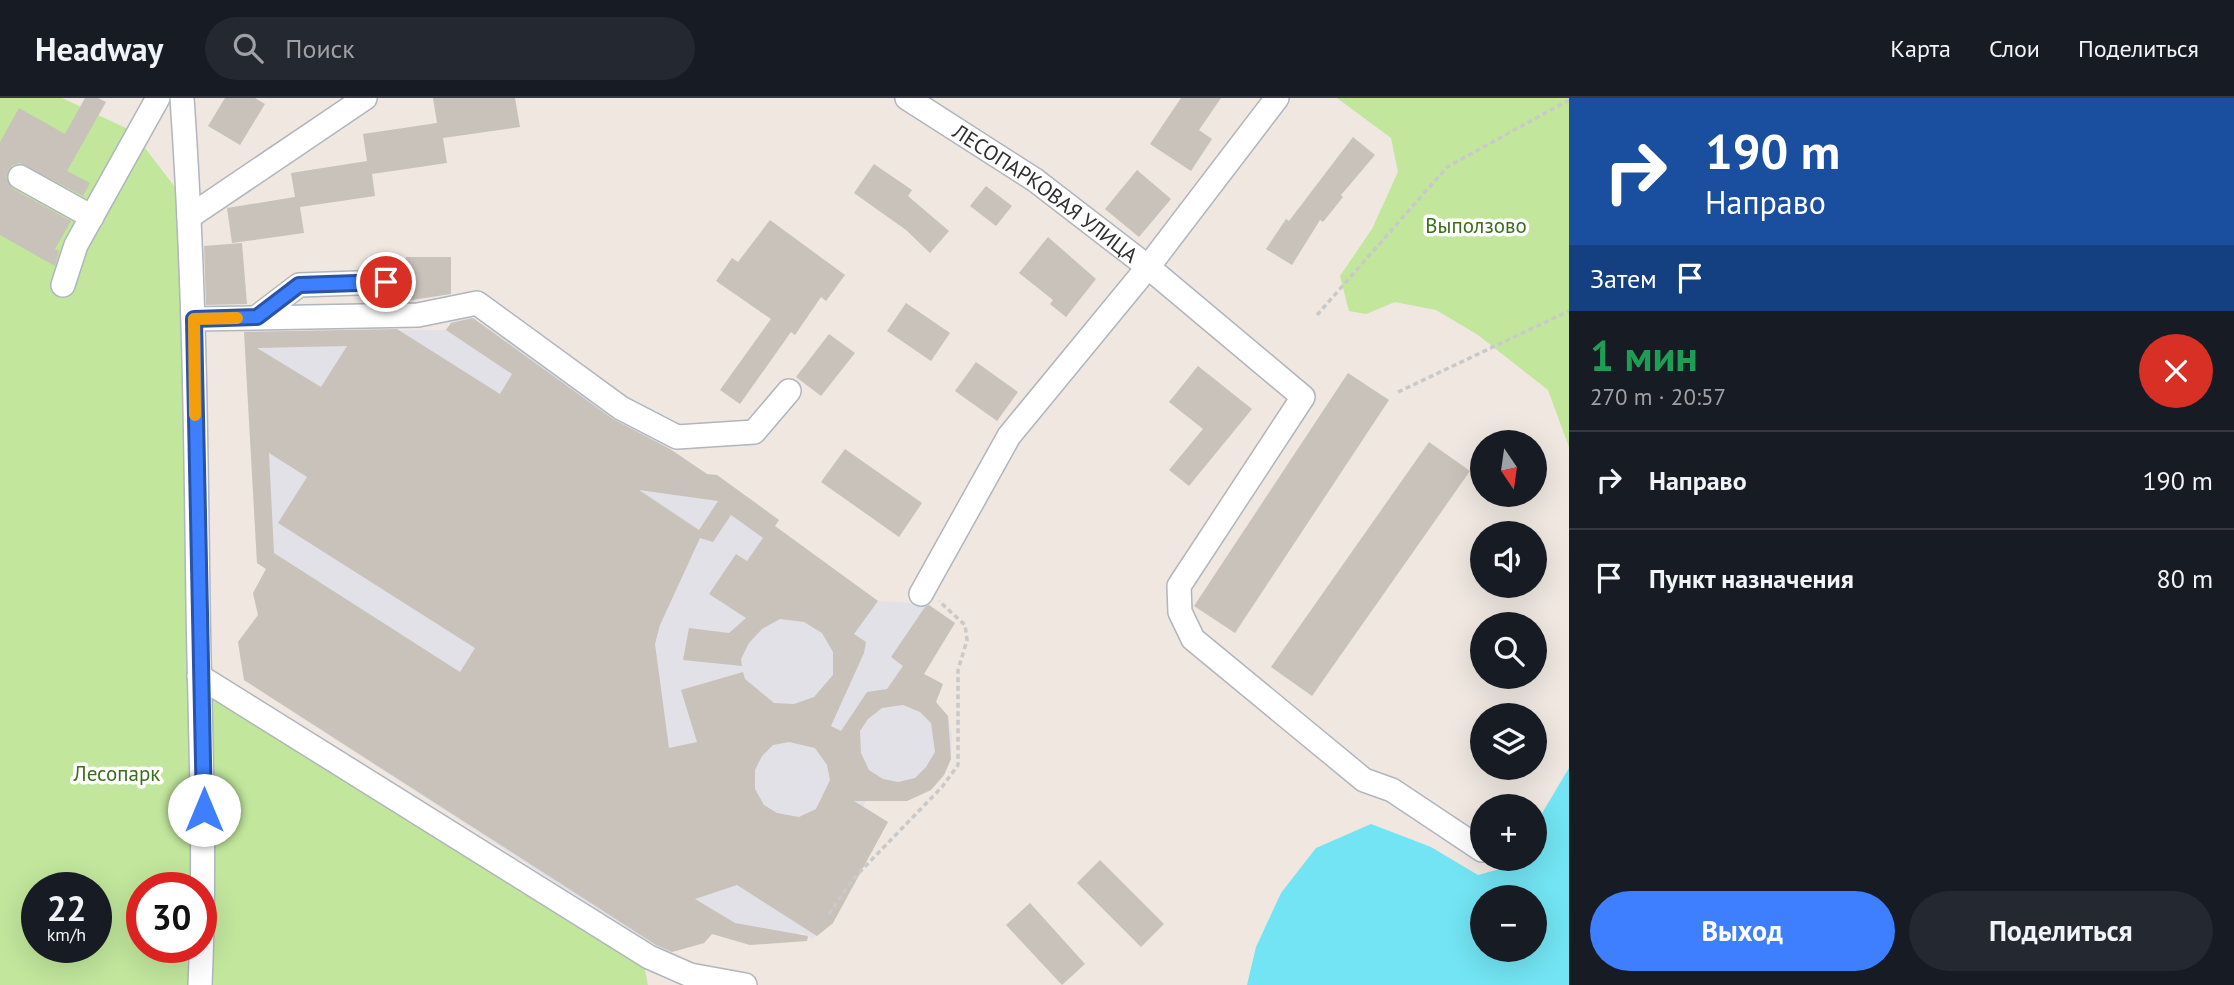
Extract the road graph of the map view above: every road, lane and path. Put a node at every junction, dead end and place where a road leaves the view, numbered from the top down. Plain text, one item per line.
1 (182, 98) edge
2 (365, 98) edge
3 (907, 98) edge
4 (1277, 98) edge
5 (150, 100) edge
6 (1569, 100) edge
7 (20, 177) dead end
8 (92, 217) junction
9 (189, 217) junction
10 (1148, 267) junction
11 (386, 282) dead end
12 (63, 285) dead end
13 (1569, 311) edge
14 (1317, 315) dead end
15 (257, 317) junction
16 (194, 319) junction
17 (789, 391) dead end
18 (1398, 392) dead end
19 (922, 592) joint
20 (200, 676) junction
21 (1470, 842) edge
22 (829, 914) dead end
23 (200, 985) edge
24 (745, 985) edge

1 - 9 street
2 - 9 street
3 - 10 street, ЛЕСОПАРКОВАЯ УЛИЦА
4 - 10 street
5 - 8 street
6 - 14 path
7 - 8 street
8 - 12 street
9 - 16 street
10 - 19 street
10 - 21 street, ЛЕСОПАРКОВАЯ УЛИЦА
11 - 15 street
13 - 18 path
15 - 16 street
15 - 17 street
16 - 20 street
19 - 22 path
20 - 23 street
20 - 24 street

